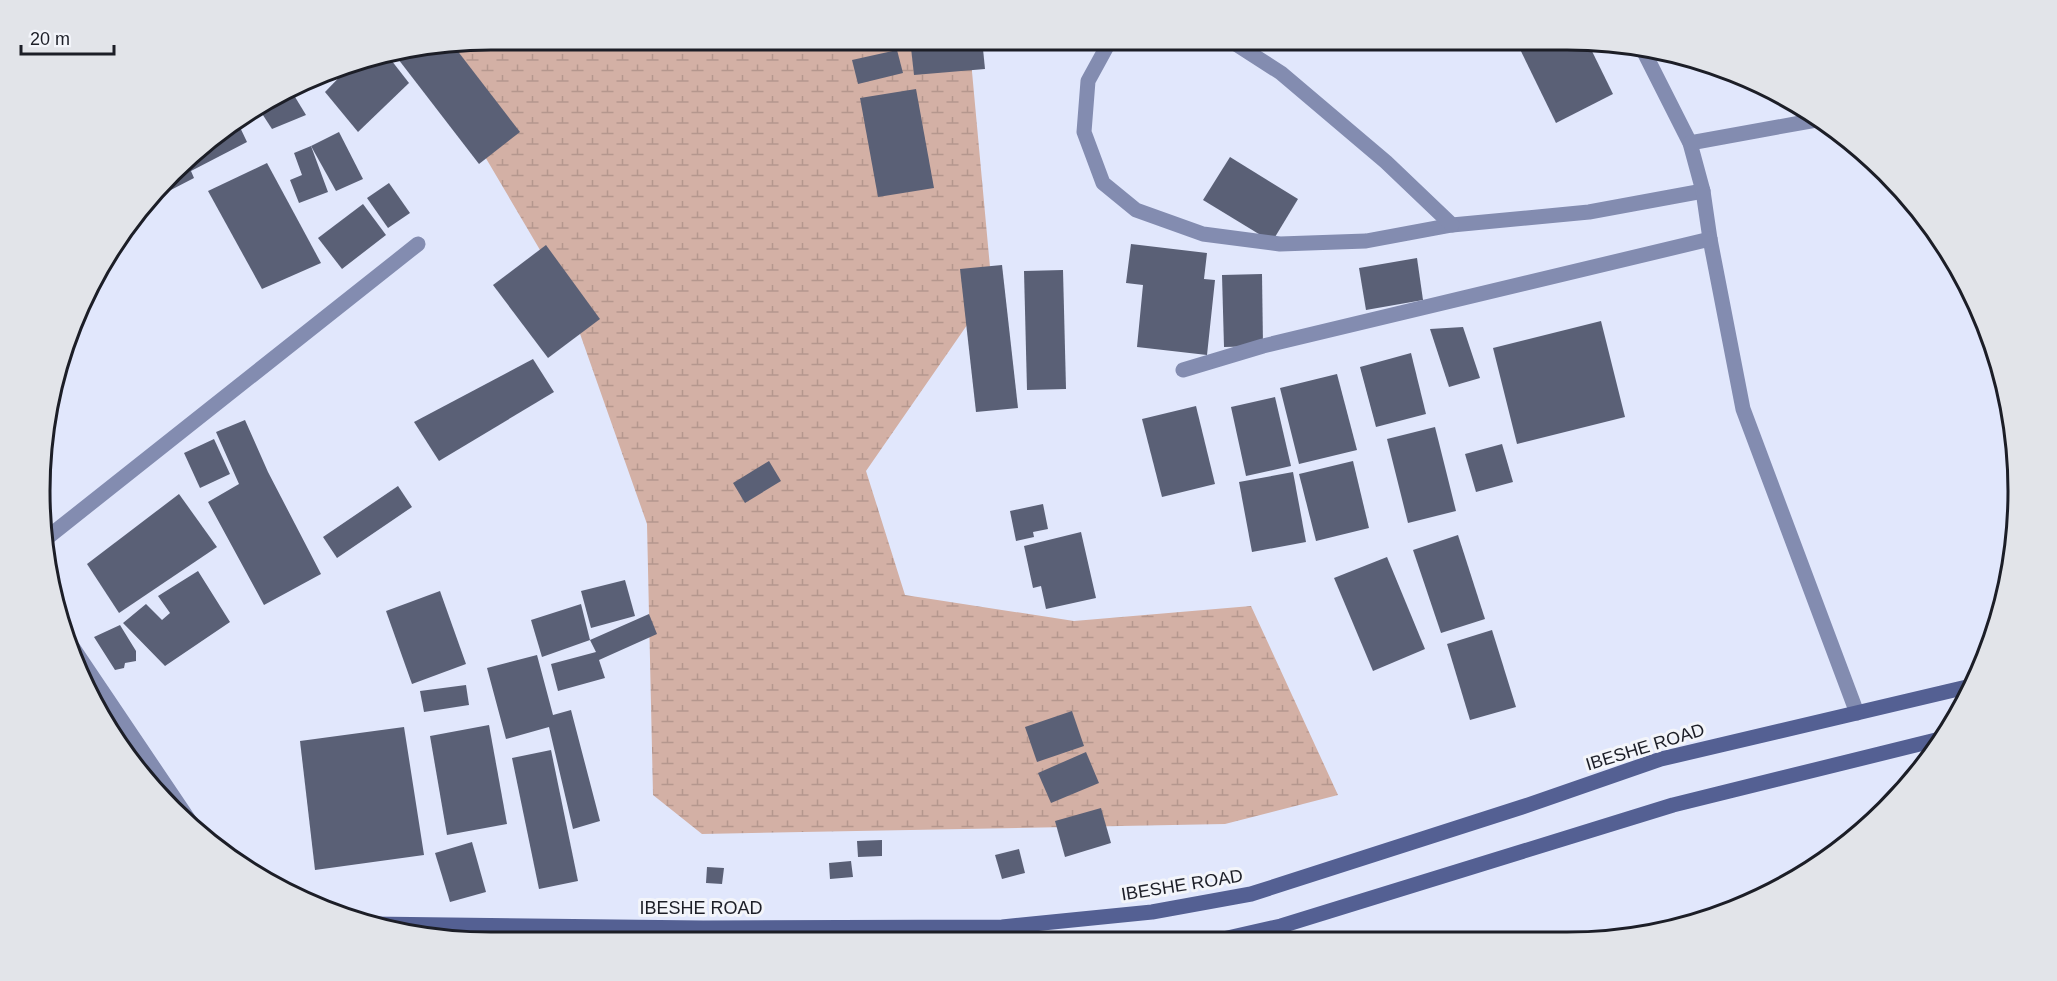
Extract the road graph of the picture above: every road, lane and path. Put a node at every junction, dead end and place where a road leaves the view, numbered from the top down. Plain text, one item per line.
1 (1105, 50) edge
2 (1245, 50) edge
3 (1646, 57) edge
4 (1808, 122) edge
5 (1690, 143) junction
6 (1703, 191) junction
7 (1452, 225) junction
8 (1710, 239) junction
9 (418, 244) dead end
10 (1184, 370) dead end
11 (52, 534) edge
12 (88, 670) edge
13 (1961, 688) edge
14 (1857, 713) junction
15 (1928, 743) edge
16 (171, 794) edge
17 (413, 925) edge
18 (1253, 932) edge

1 - 7 street
2 - 7 street
3 - 5 street
4 - 5 street
5 - 6 street
6 - 7 street
6 - 8 street
8 - 10 street
8 - 14 street
9 - 11 street
12 - 16 street
13 - 14 main road, IBESHE ROAD
14 - 17 main road, IBESHE ROAD
15 - 18 main road

